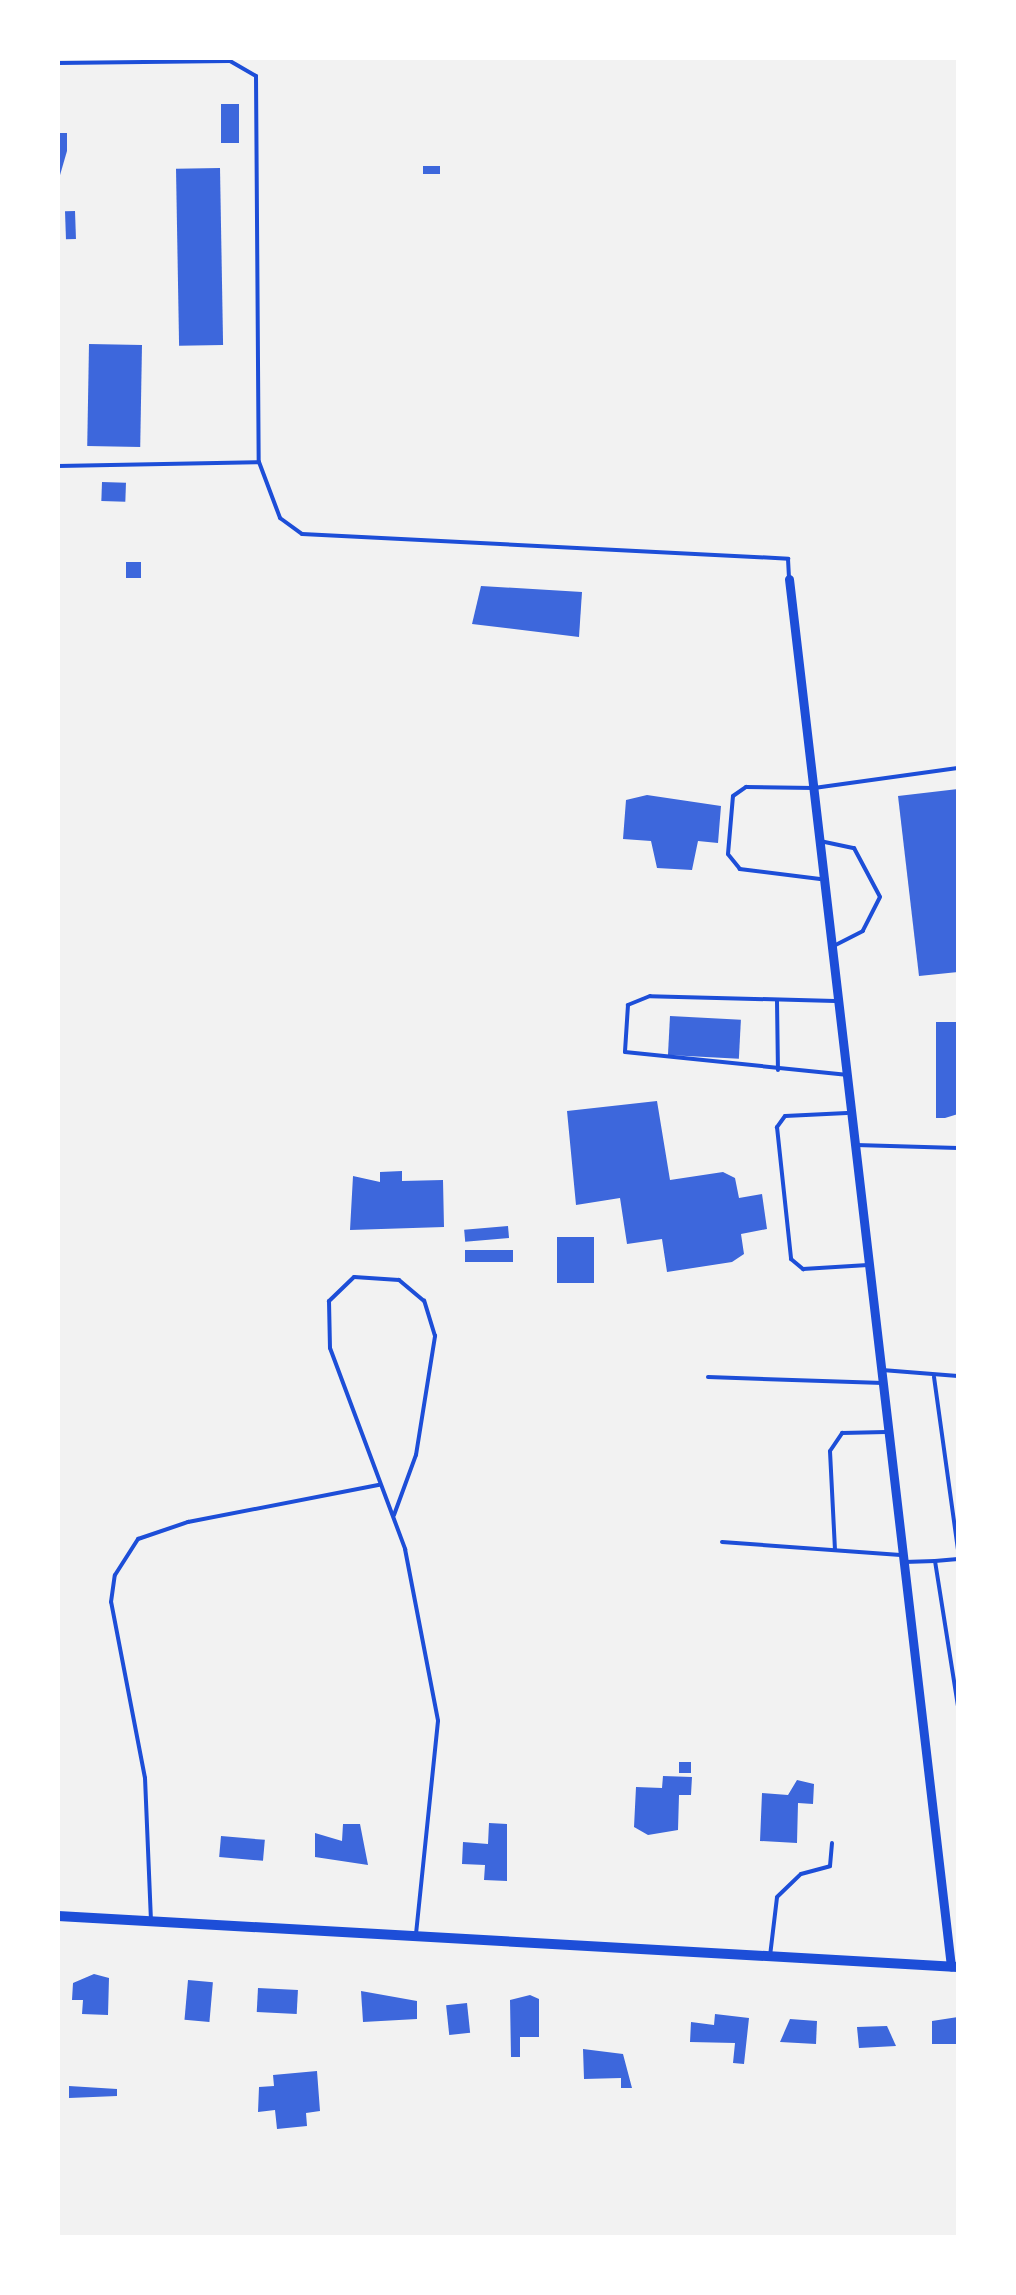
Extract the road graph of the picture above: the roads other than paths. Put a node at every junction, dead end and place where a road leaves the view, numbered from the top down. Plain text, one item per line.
1 (58, 63) edge
2 (259, 462) junction
3 (58, 466) edge
4 (789, 578) joint
5 (958, 768) edge
6 (814, 788) junction
7 (820, 841) junction
8 (825, 879) junction
9 (834, 946) junction
10 (777, 1000) junction
11 (840, 1001) junction
12 (778, 1070) junction
13 (848, 1075) junction
14 (852, 1113) junction
15 (856, 1145) junction
16 (958, 1148) edge
17 (870, 1265) junction
18 (882, 1370) junction
19 (934, 1376) junction
20 (958, 1376) edge
21 (708, 1377) dead end
22 (883, 1382) junction
23 (889, 1432) junction
24 (382, 1485) junction
25 (394, 1516) junction
26 (722, 1542) dead end
27 (836, 1550) junction
28 (958, 1550) edge
29 (903, 1559) junction
30 (958, 1559) edge
31 (934, 1561) junction
32 (958, 1708) edge
33 (832, 1843) dead end
34 (58, 1916) edge
35 (150, 1921) junction
36 (416, 1940) junction
37 (770, 1961) junction
38 (955, 1967) edge

1 - 2 lane
2 - 3 lane
2 - 4 lane
4 - 6 street
5 - 6 lane
6 - 7 street
6 - 8 lane
7 - 8 street
7 - 9 lane
8 - 9 street
9 - 11 street
10 - 11 lane
10 - 12 lane
10 - 12 lane
11 - 13 street
12 - 13 lane
13 - 14 street
14 - 15 street
14 - 17 lane
15 - 16 lane
15 - 17 street
17 - 18 street
18 - 19 lane
18 - 22 street
19 - 20 lane
19 - 28 lane
21 - 22 lane
22 - 23 street
23 - 27 lane
23 - 29 street
24 - 25 lane
24 - 25 lane
24 - 35 lane
25 - 36 lane
26 - 27 lane
27 - 29 lane
29 - 31 lane
29 - 38 street
30 - 31 lane
31 - 32 lane
33 - 37 lane
34 - 35 street
35 - 36 street
36 - 37 street
37 - 38 street

